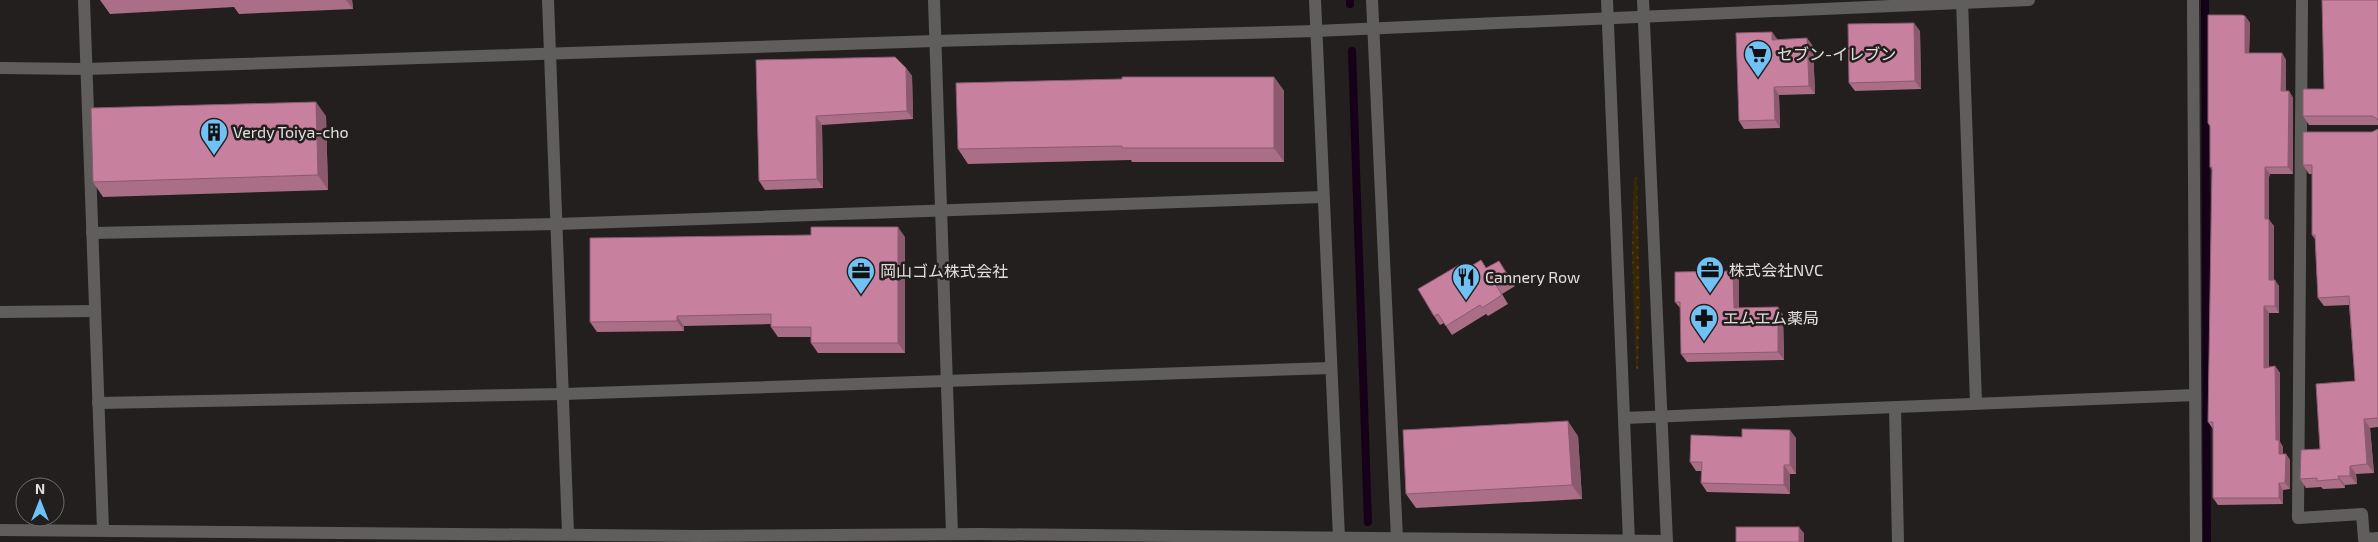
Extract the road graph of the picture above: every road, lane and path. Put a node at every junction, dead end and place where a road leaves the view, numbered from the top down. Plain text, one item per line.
1 (84, 0) edge
2 (548, 0) edge
3 (934, 0) edge
4 (1315, 0) edge
5 (1372, 0) edge
6 (1607, 0) edge
7 (1643, 0) edge
8 (2029, 0) edge
9 (2193, 0) edge
10 (2302, 0) edge
11 (1962, 1) edge
12 (1644, 15) junction
13 (1608, 17) junction
14 (1373, 28) junction
15 (1316, 30) junction
16 (935, 41) junction
17 (550, 54) junction
18 (0, 68) edge
19 (86, 69) junction
20 (1323, 197) junction
21 (941, 209) junction
22 (557, 224) junction
23 (92, 233) junction
24 (95, 311) junction
25 (0, 312) edge
26 (1330, 368) junction
27 (946, 381) junction
28 (563, 394) junction
29 (2195, 395) junction
30 (98, 403) junction
31 (1976, 403) junction
32 (1895, 408) junction
33 (1662, 417) junction
34 (1624, 418) junction
35 (0, 530) edge
36 (103, 530) junction
37 (568, 533) junction
38 (952, 534) junction
39 (63, 536) edge
40 (980, 538) edge
41 (1339, 538) junction
42 (2378, 538) edge
43 (697, 539) edge
44 (1397, 539) junction
45 (1364, 540) edge
46 (1629, 541) edge
47 (1667, 541) edge
48 (1898, 542) edge
49 (2196, 542) edge

1 - 19 street
2 - 17 street
3 - 16 street
4 - 15 street
5 - 14 street
6 - 13 street
7 - 12 street
8 - 11 street
9 - 29 street
10 - 42 street
11 - 12 street
11 - 31 street
12 - 13 street
12 - 33 street
13 - 14 street
13 - 34 street
14 - 15 street
14 - 44 street
15 - 16 street
15 - 20 street
16 - 17 street
16 - 21 street
17 - 19 street
17 - 22 street
18 - 19 street
19 - 23 street
20 - 21 street
20 - 26 street
21 - 22 street
21 - 27 street
22 - 23 street
22 - 28 street
23 - 24 street
24 - 25 street
24 - 30 street
26 - 27 street
26 - 41 street
27 - 28 street
27 - 38 street
28 - 30 street
28 - 37 street
29 - 31 street
29 - 49 street
30 - 36 street
31 - 32 street
32 - 33 street
32 - 48 street
33 - 34 street
33 - 47 street
34 - 46 street
35 - 39 street
36 - 37 street
36 - 39 street
37 - 43 street
38 - 40 street
38 - 43 street
40 - 41 street
41 - 45 street
44 - 45 street
44 - 46 street
46 - 47 street

